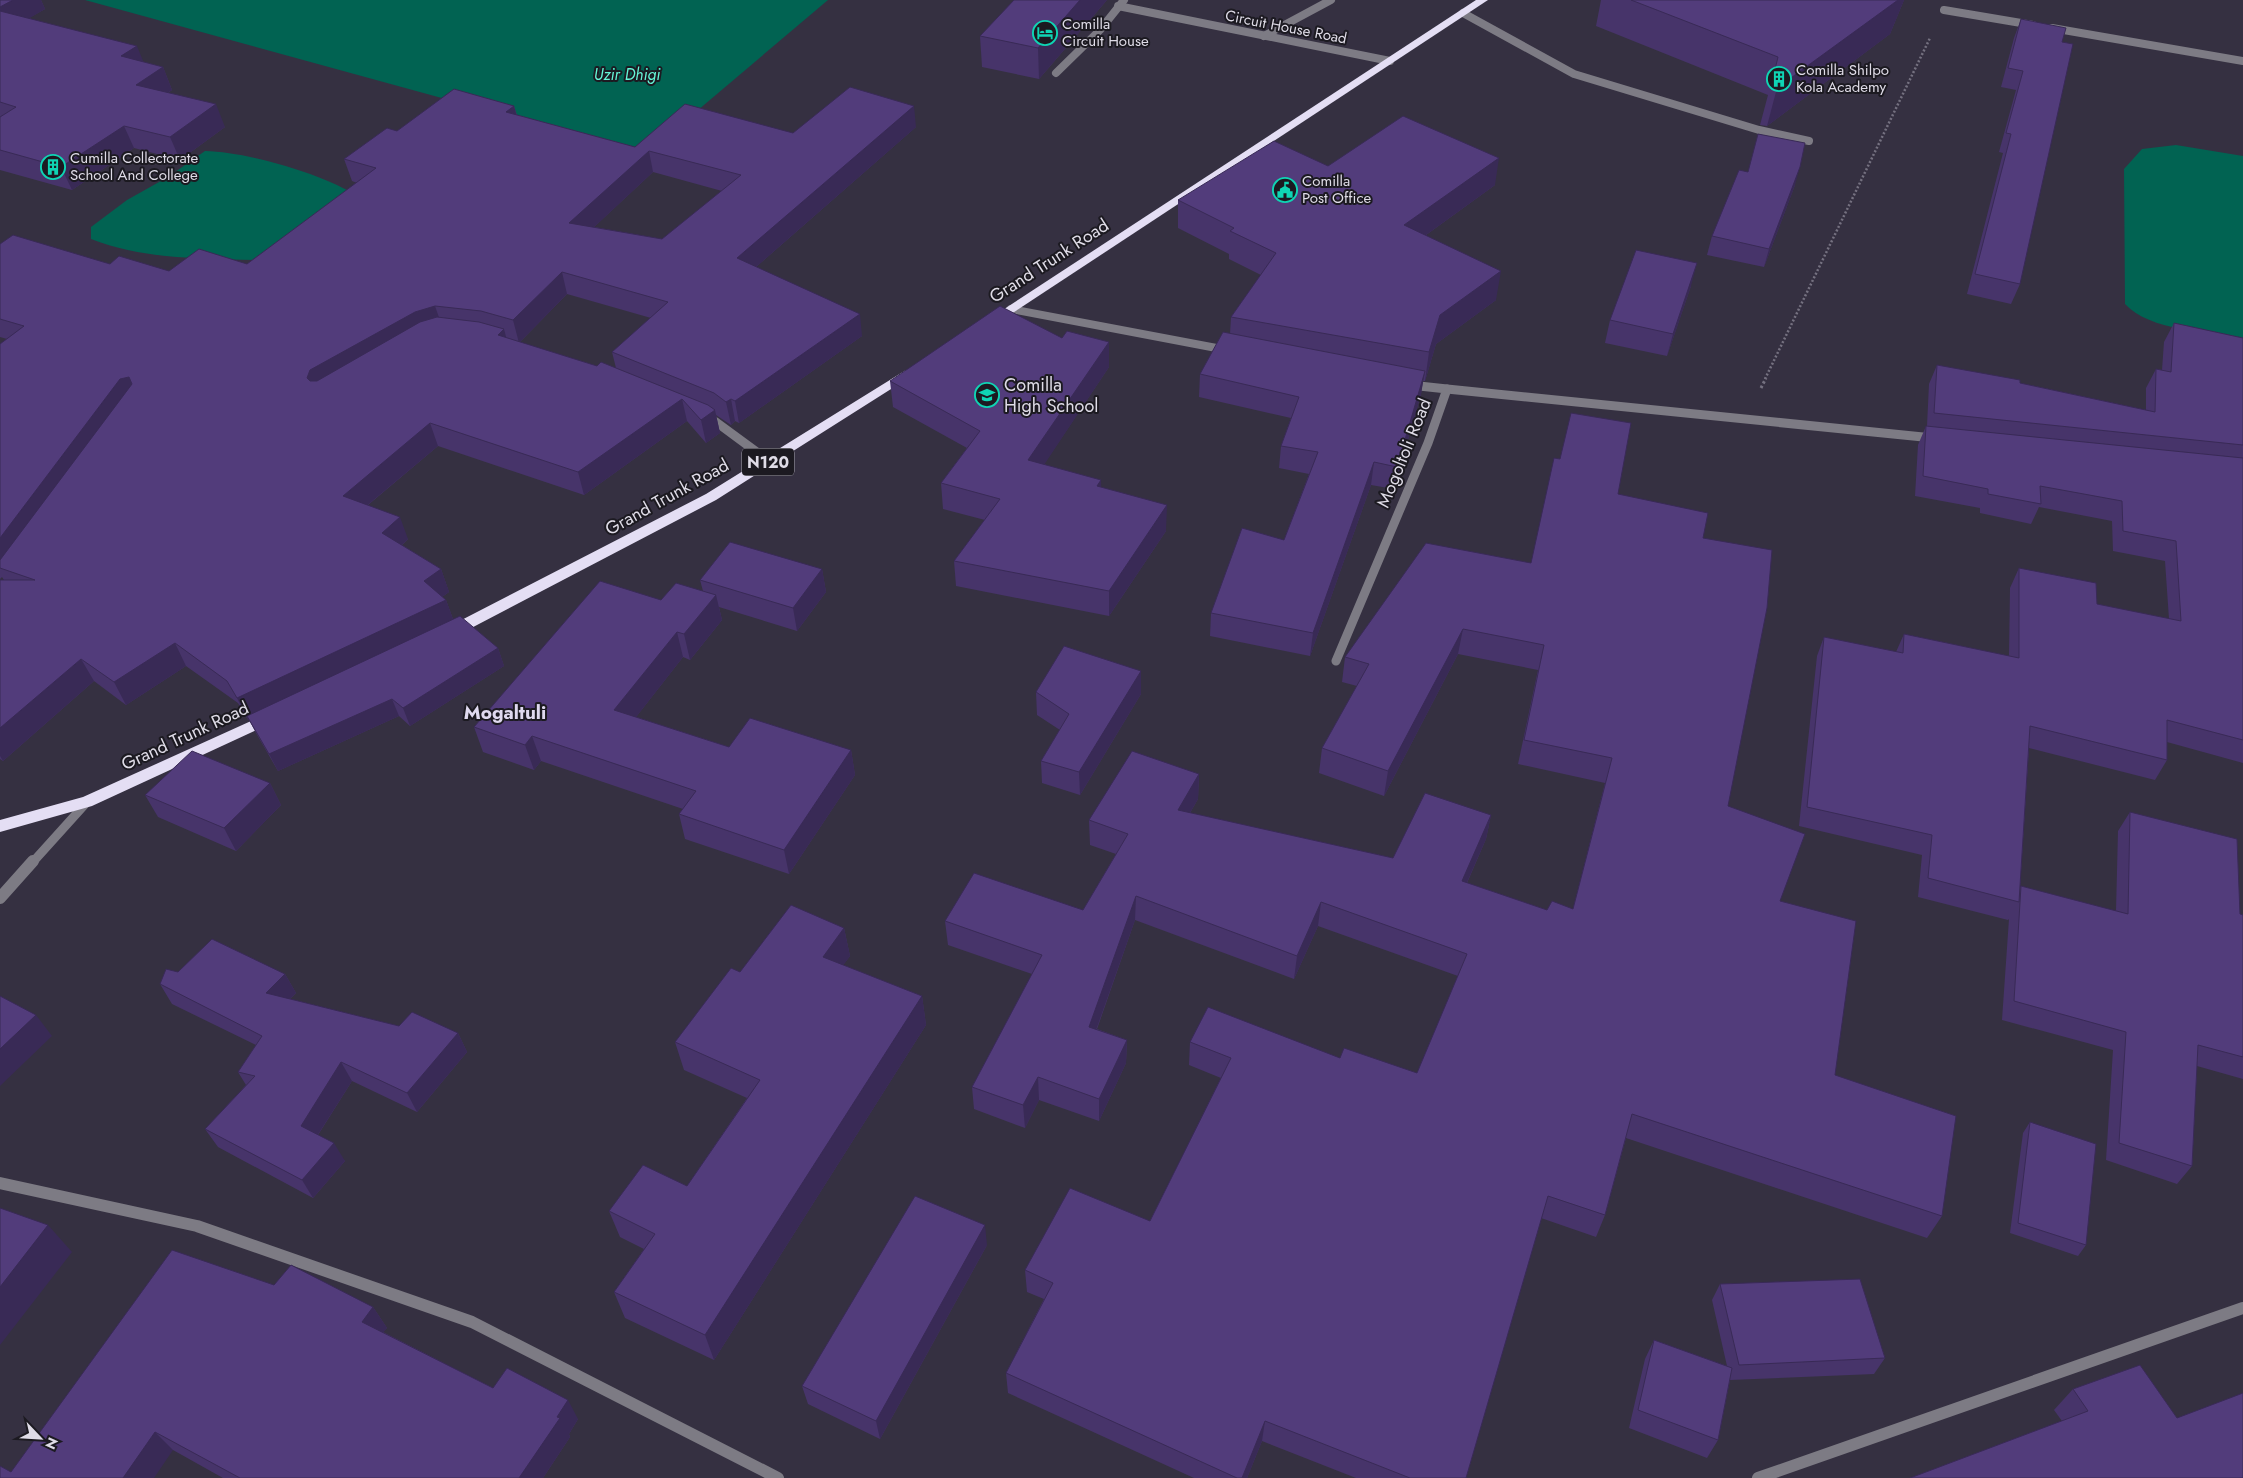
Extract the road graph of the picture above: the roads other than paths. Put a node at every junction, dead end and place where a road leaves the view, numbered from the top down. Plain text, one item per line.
1 (1124, 0) edge
2 (1331, 0) edge
3 (1483, 0) edge
4 (1118, 6) junction
5 (1944, 10) road end
6 (1463, 13) junction
7 (1264, 36) junction
8 (1390, 61) junction
9 (2243, 61) edge
10 (1056, 73) dead end
11 (1809, 141) dead end
12 (1012, 309) junction
13 (978, 328) edge
14 (1233, 352) edge
15 (920, 365) edge
16 (1398, 383) edge
17 (1447, 389) junction
18 (698, 414) edge
19 (1944, 439) edge
20 (769, 461) junction
21 (438, 639) edge
22 (1336, 661) dead end
23 (285, 711) edge
24 (87, 802) junction
25 (0, 826) edge
26 (0, 898) edge
27 (0, 1183) edge
28 (2243, 1308) edge
29 (778, 1478) edge
30 (1758, 1478) edge

1 - 4 street
2 - 7 street
3 - 6 highway, Grand Trunk Road
4 - 7 street, Circuit House Road
4 - 10 street
5 - 9 street
6 - 8 highway, Grand Trunk Road
6 - 11 street
7 - 8 street, Circuit House Road
8 - 12 highway, Grand Trunk Road
12 - 13 highway, Grand Trunk Road
12 - 14 street
15 - 20 highway, Grand Trunk Road / N120
16 - 17 street, Mogoltoli Road
17 - 19 street
17 - 22 street, Mogoltoli Road
18 - 20 street
20 - 21 highway, Grand Trunk Road / N120
23 - 24 highway, Grand Trunk Road
24 - 25 highway, Grand Trunk Road
24 - 26 street
27 - 29 street
28 - 30 street

